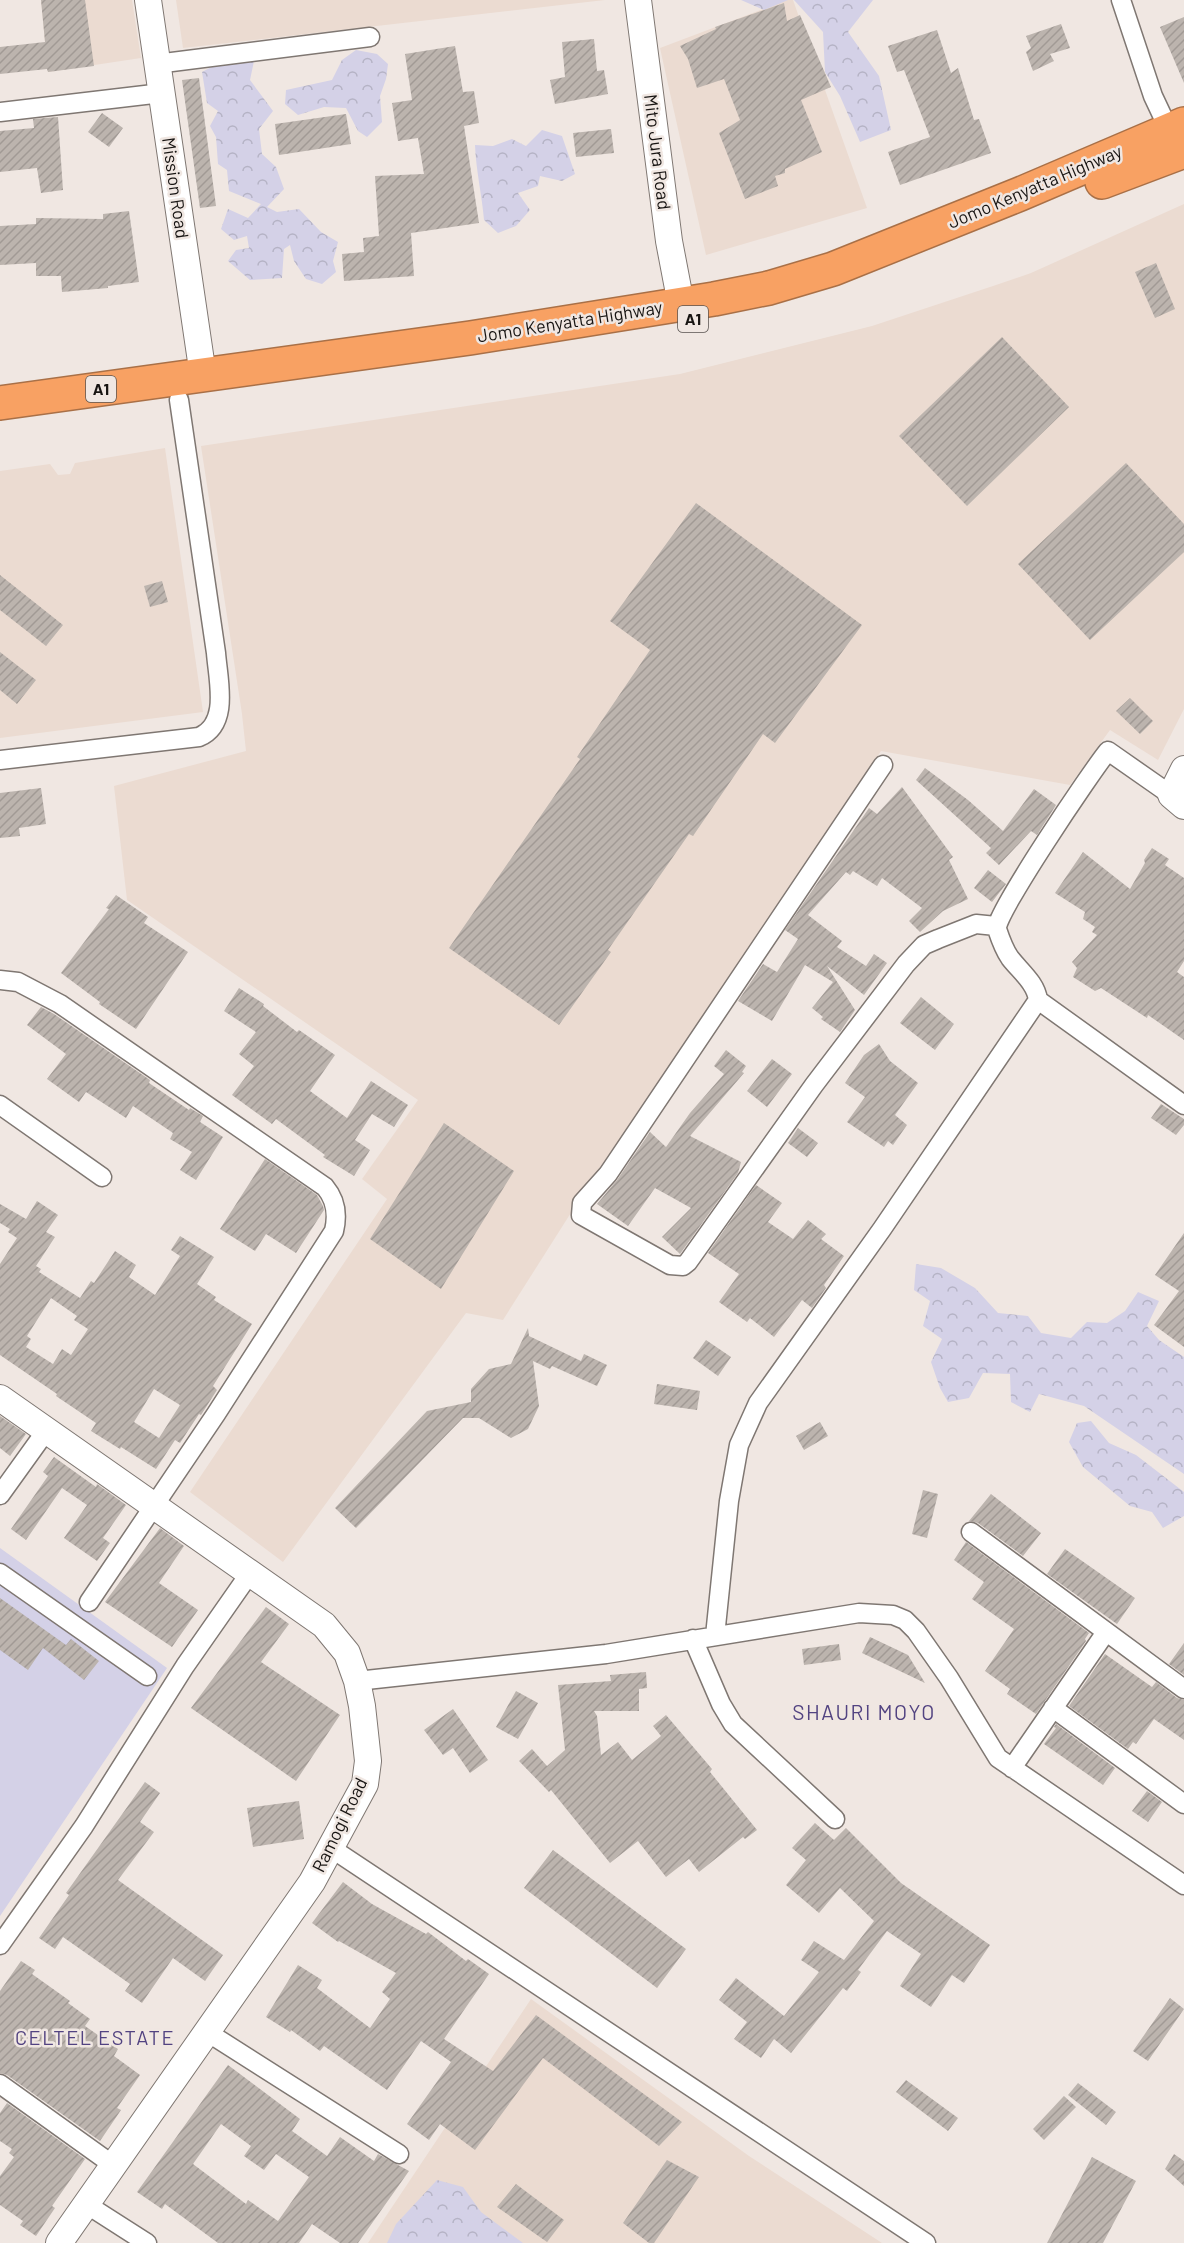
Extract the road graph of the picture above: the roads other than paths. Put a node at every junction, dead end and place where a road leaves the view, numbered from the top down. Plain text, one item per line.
1 (148, 0) edge
2 (638, 0) edge
3 (1121, 0) edge
4 (370, 37) dead end
5 (156, 64) junction
6 (162, 93) junction
7 (0, 112) edge
8 (1179, 135) edge
9 (681, 304) junction
10 (195, 390) junction
11 (0, 403) edge
12 (0, 425) edge
13 (0, 760) edge
14 (883, 765) dead end
15 (1184, 769) edge
16 (1177, 800) edge
17 (996, 926) junction
18 (0, 980) edge
19 (1038, 1000) junction
20 (0, 1105) edge
21 (1184, 1105) edge
22 (102, 1177) dead end
23 (0, 1398) edge
24 (46, 1431) junction
25 (0, 1495) edge
26 (153, 1505) junction
27 (971, 1532) dead end
28 (0, 1573) edge
29 (250, 1573) junction
30 (89, 1602) dead end
31 (1106, 1632) junction
32 (715, 1636) junction
33 (693, 1639) junction
34 (147, 1676) dead end
35 (357, 1681) junction
36 (1184, 1689) edge
37 (1053, 1708) junction
38 (1012, 1768) junction
39 (1184, 1804) edge
40 (835, 1819) dead end
41 (331, 1848) junction
42 (1184, 1885) edge
43 (0, 1945) edge
44 (207, 2032) junction
45 (0, 2084) edge
46 (399, 2154) dead end
47 (113, 2165) junction
48 (86, 2204) junction
49 (59, 2243) edge
50 (147, 2243) edge
51 (926, 2243) edge

1 - 5 street, Mission Road
2 - 9 street, Mito Jura Road
3 - 8 street
4 - 5 street
5 - 6 street, Mission Road
6 - 7 street
6 - 10 street, Mission Road
8 - 9 highway, Jomo Kenyatta Highway / A1
8 - 10 highway, Jomo Kenyatta Highway / A1
9 - 10 highway, Jomo Kenyatta Highway / A1
10 - 11 highway, Jomo Kenyatta Highway / A1
10 - 12 highway, Jomo Kenyatta Highway / A1
10 - 13 street
14 - 17 street
15 - 16 street
16 - 17 street
17 - 19 street
18 - 26 street
19 - 21 street
19 - 32 street
20 - 22 street
23 - 24 street, Ramogi Road
24 - 25 street
24 - 26 street, Ramogi Road
26 - 29 street, Ramogi Road
26 - 30 street
27 - 31 street
28 - 34 street
29 - 35 street, Ramogi Road
29 - 43 street
31 - 36 street
31 - 37 street
32 - 33 street
32 - 38 street
33 - 35 street
33 - 40 street
35 - 41 street, Ramogi Road
37 - 38 street
37 - 39 street
38 - 42 street
41 - 44 street, Ramogi Road
41 - 51 street
44 - 46 street
44 - 47 street, Ramogi Road
45 - 47 street
47 - 48 street, Ramogi Road
48 - 49 street, Ramogi Road
48 - 50 street

